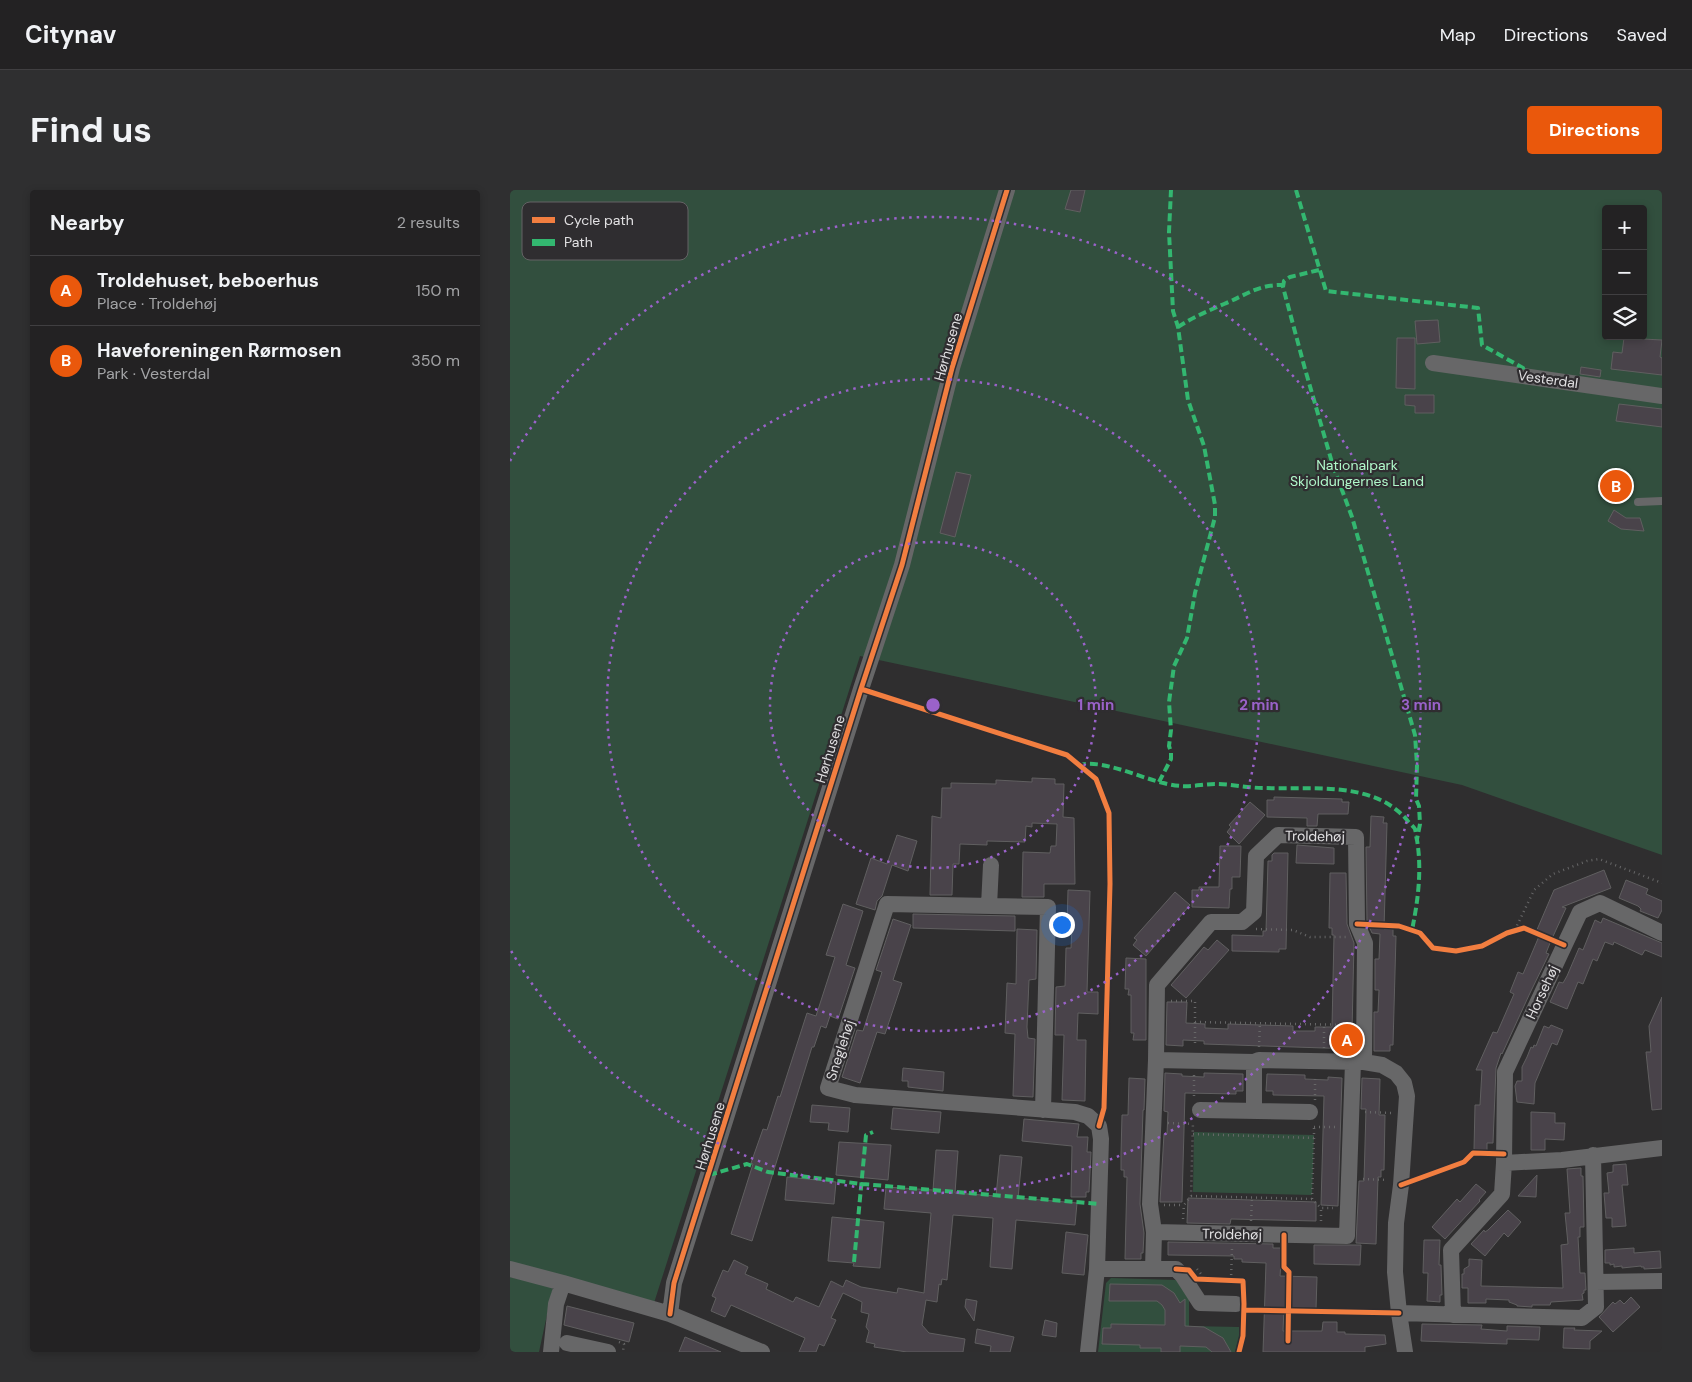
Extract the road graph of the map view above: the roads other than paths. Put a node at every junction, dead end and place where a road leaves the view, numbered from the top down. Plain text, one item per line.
1 (1007, 190) edge
2 (1433, 363) dead end
3 (1662, 396) edge
4 (1638, 502) dead end
5 (1662, 502) edge
6 (991, 865) dead end
7 (990, 906) junction
8 (1662, 933) edge
9 (1156, 1060) junction
10 (1257, 1061) junction
11 (1359, 1062) junction
12 (1043, 1110) junction
13 (1254, 1111) junction
14 (1195, 1112) road end
15 (1312, 1119) road end
16 (1662, 1148) edge
17 (1593, 1155) junction
18 (1504, 1164) junction
19 (1154, 1232) junction
20 (510, 1269) edge
21 (1096, 1269) junction
22 (1153, 1270) junction
23 (1662, 1281) edge
24 (1596, 1282) junction
25 (563, 1283) junction
26 (1236, 1304) dead end
27 (1399, 1313) junction
28 (670, 1314) junction
29 (1453, 1315) junction
30 (567, 1343) dead end
31 (551, 1352) edge
32 (608, 1352) edge
33 (762, 1352) edge
34 (1088, 1352) edge
35 (1405, 1352) edge

1 - 28 street, Hørhusene
2 - 3 street, Vesterdal
4 - 5 lane
6 - 7 street
7 - 12 street, Sneglehøj
7 - 12 street, Sneglehøj
8 - 18 street, Horsehøj
9 - 10 street
9 - 11 street, Troldehøj
9 - 19 street
10 - 11 street
10 - 13 street
11 - 19 street, Troldehøj
11 - 27 street
12 - 21 street, Sneglehøj
13 - 14 street
13 - 15 street
16 - 17 street
17 - 18 street
17 - 24 street
18 - 29 street, Horsehøj
19 - 22 street
20 - 25 street
21 - 22 street
21 - 34 street, Sneglehøj
22 - 26 street
23 - 24 street
24 - 29 street
25 - 28 street
25 - 31 street
27 - 29 street
27 - 35 street
28 - 33 street
30 - 32 street

